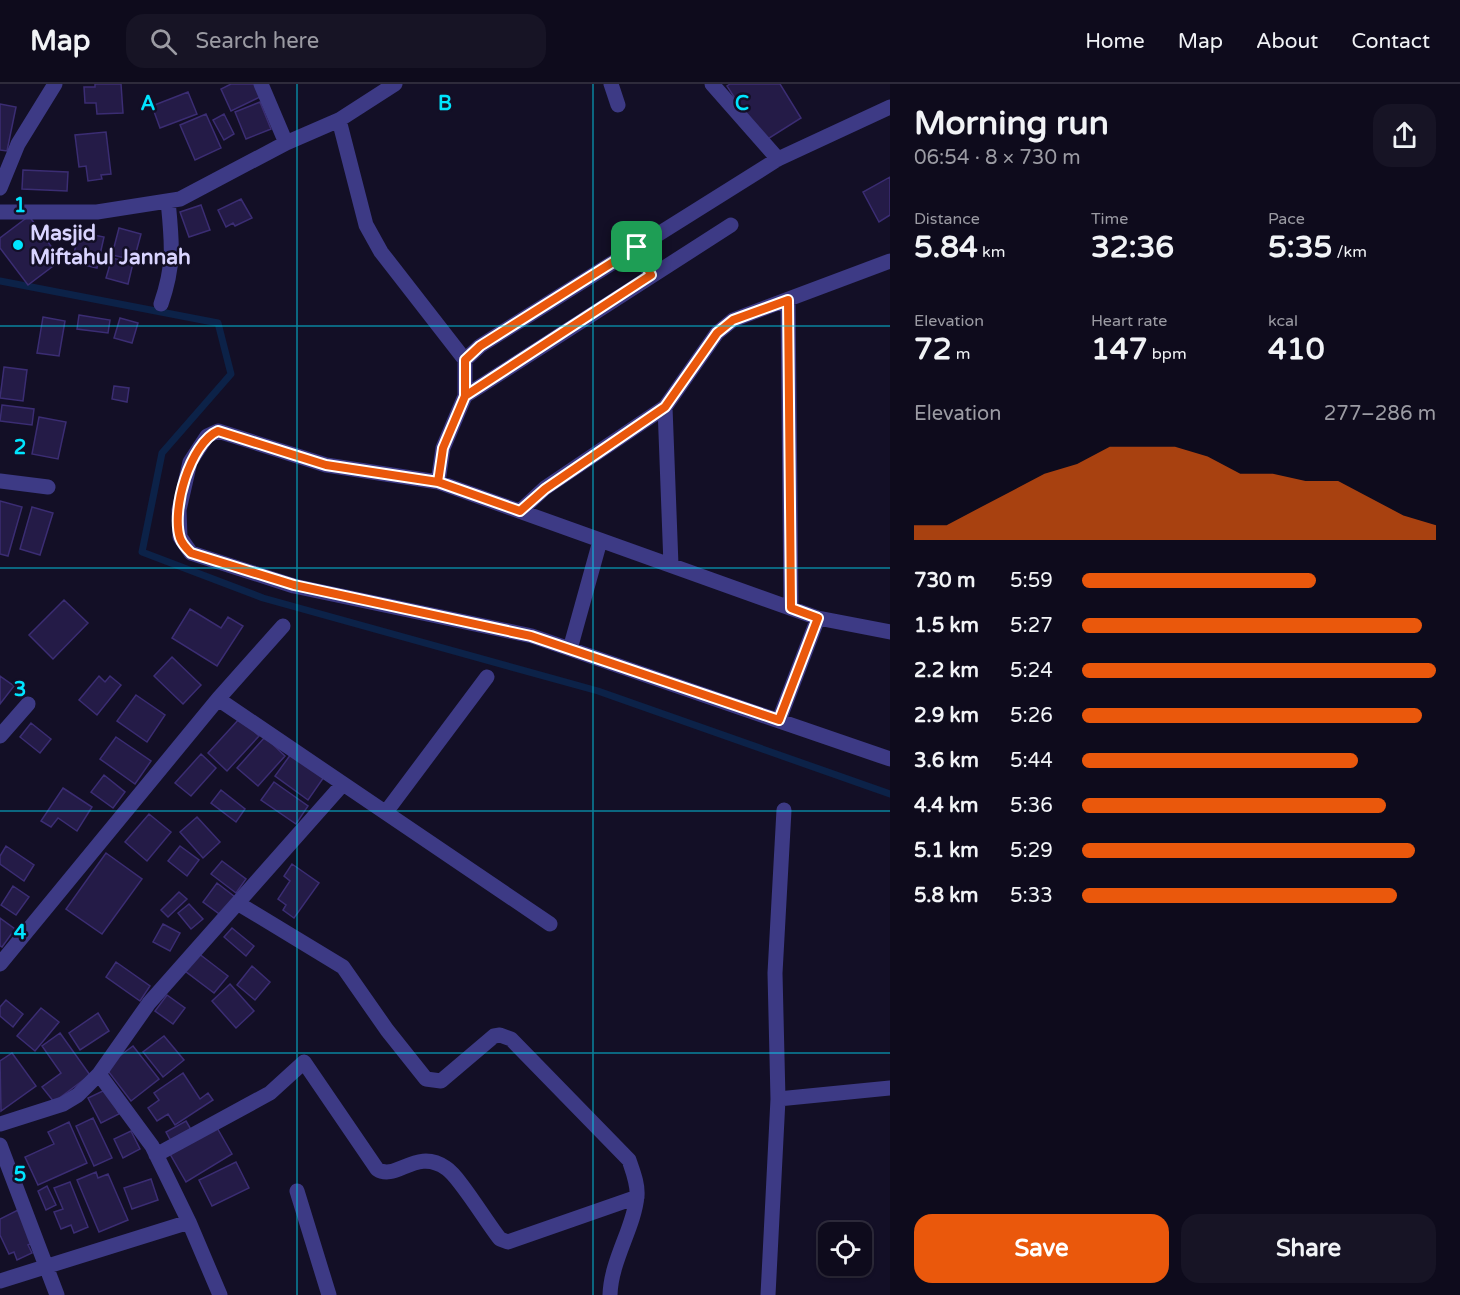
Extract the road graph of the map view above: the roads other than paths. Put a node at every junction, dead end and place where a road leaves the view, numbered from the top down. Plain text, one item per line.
1 (55, 84) edge
2 (261, 84) edge
3 (394, 84) edge
4 (611, 84) edge
5 (712, 84) edge
6 (618, 105) dead end
7 (890, 107) edge
8 (339, 120) junction
9 (286, 143) junction
10 (778, 159) junction
11 (0, 188) edge
12 (168, 201) junction
13 (0, 212) edge
14 (731, 225) dead end
15 (637, 247) junction
16 (890, 261) edge
17 (651, 275) junction
18 (788, 300) junction
19 (161, 304) dead end
20 (465, 360) junction
21 (465, 396) junction
22 (665, 407) junction
23 (0, 481) edge
24 (438, 482) junction
25 (48, 487) dead end
26 (520, 511) junction
27 (600, 542) junction
28 (671, 565) junction
29 (791, 608) junction
30 (818, 618) junction
31 (283, 626) dead end
32 (890, 632) edge
33 (570, 649) junction
34 (488, 677) dead end
35 (218, 699) junction
36 (27, 704) dead end
37 (779, 720) junction
38 (0, 736) edge
39 (890, 759) edge
40 (342, 785) junction
41 (784, 810) dead end
42 (386, 812) junction
43 (239, 904) junction
44 (550, 924) dead end
45 (0, 964) edge
46 (99, 1074) junction
47 (890, 1088) edge
48 (778, 1099) junction
49 (0, 1124) edge
50 (0, 1145) edge
51 (156, 1155) junction
52 (297, 1191) dead end
53 (637, 1197) junction
54 (189, 1222) junction
55 (45, 1265) junction
56 (0, 1281) edge
57 (57, 1295) edge
58 (220, 1295) edge
59 (329, 1295) edge
60 (610, 1295) edge
61 (768, 1295) edge

1 - 11 street
2 - 9 street
3 - 8 street
4 - 6 street
5 - 10 street
7 - 10 street
8 - 9 street
8 - 20 street
9 - 12 street
10 - 15 street
12 - 13 street
12 - 19 street
14 - 17 street
15 - 17 street
15 - 20 street
16 - 18 street
17 - 21 street
18 - 22 street
18 - 29 street
20 - 21 street
21 - 24 street
22 - 26 street
22 - 28 street
23 - 25 street
24 - 26 street
24 - 33 street
26 - 27 street
27 - 28 street
27 - 33 street
28 - 29 street
29 - 30 street
30 - 32 street
30 - 37 street
31 - 35 street
33 - 37 street
34 - 42 street
35 - 40 street
35 - 45 street
36 - 38 street
37 - 39 street
40 - 42 street
40 - 43 street
41 - 48 street
42 - 44 street
43 - 46 street
43 - 53 street
46 - 49 street
46 - 51 street
47 - 48 street
48 - 61 street
50 - 55 street
51 - 53 street
51 - 54 street
52 - 59 street
53 - 60 street
54 - 55 street
54 - 58 street
55 - 56 street
55 - 57 street

